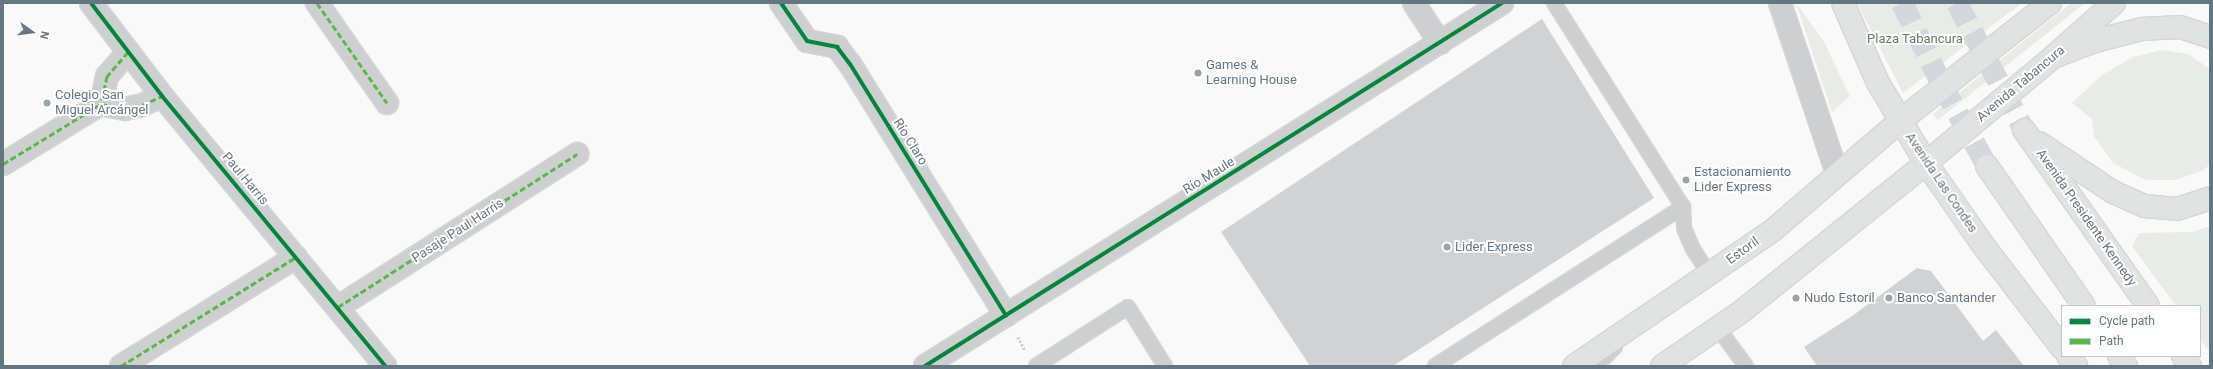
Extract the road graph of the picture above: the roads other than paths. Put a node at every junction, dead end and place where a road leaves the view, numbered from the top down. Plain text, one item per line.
1 (92, 3) edge
2 (317, 3) edge
3 (781, 3) edge
4 (1414, 3) edge
5 (1502, 3) edge
6 (1554, 3) edge
7 (1780, 3) edge
8 (1843, 3) edge
9 (2050, 3) edge
10 (2114, 3) edge
11 (2210, 37) edge
12 (1440, 43) junction
13 (128, 52) junction
14 (2053, 57) junction
15 (162, 96) junction
16 (387, 102) dead end
17 (101, 104) junction
18 (1900, 121) junction
19 (577, 154) dead end
20 (1926, 163) junction
21 (3, 164) edge
22 (1987, 166) tunnel mouth
23 (1837, 173) junction
24 (2210, 198) edge
25 (1683, 208) junction
26 (296, 257) junction
27 (1710, 275) junction
28 (2083, 305) edge
29 (2147, 305) edge
30 (338, 307) junction
31 (1006, 316) junction
32 (1643, 321) junction
33 (1718, 328) junction
34 (2061, 347) edge
35 (2069, 357) edge
36 (2120, 357) edge
37 (2184, 357) edge
38 (121, 366) edge
39 (385, 366) edge
40 (925, 366) edge
41 (1036, 366) edge
42 (1165, 366) edge
43 (1435, 366) edge
44 (1574, 366) edge
45 (1596, 366) edge
46 (1662, 366) edge
47 (1746, 366) edge
48 (2076, 366) edge
49 (2126, 366) edge
50 (2190, 366) edge

1 - 13 street, Paul Harris
2 - 16 street
3 - 31 street, Río Claro
4 - 12 street
5 - 12 street, Río Maule
6 - 25 lane
7 - 23 street
8 - 18 main road, Avenida Las Condes
9 - 18 main road
10 - 14 main road, Avenida Tabancura
11 - 14 main road
12 - 31 street, Río Maule
13 - 15 street, Paul Harris
13 - 17 street
14 - 20 main road, Avenida Tabancura
15 - 17 street
15 - 26 street, Paul Harris
17 - 21 street
18 - 20 main road, Avenida Las Condes
18 - 23 main road, Estoril
19 - 30 street, Pasaje Paul Harris
20 - 33 main road
20 - 34 main road, Avenida Las Condes
22 - 28 main road
23 - 27 main road, Estoril
24 - 29 main road, Avenida Presidente Kennedy
25 - 27 lane
25 - 43 lane
26 - 30 street, Paul Harris
26 - 38 street
27 - 32 main road, Estoril
30 - 39 street, Paul Harris
31 - 40 street, Río Maule
32 - 44 main road, Estoril
32 - 45 lane
33 - 46 main road
33 - 47 lane
35 - 48 main road
36 - 49 main road
37 - 50 main road
41 - 42 lane

